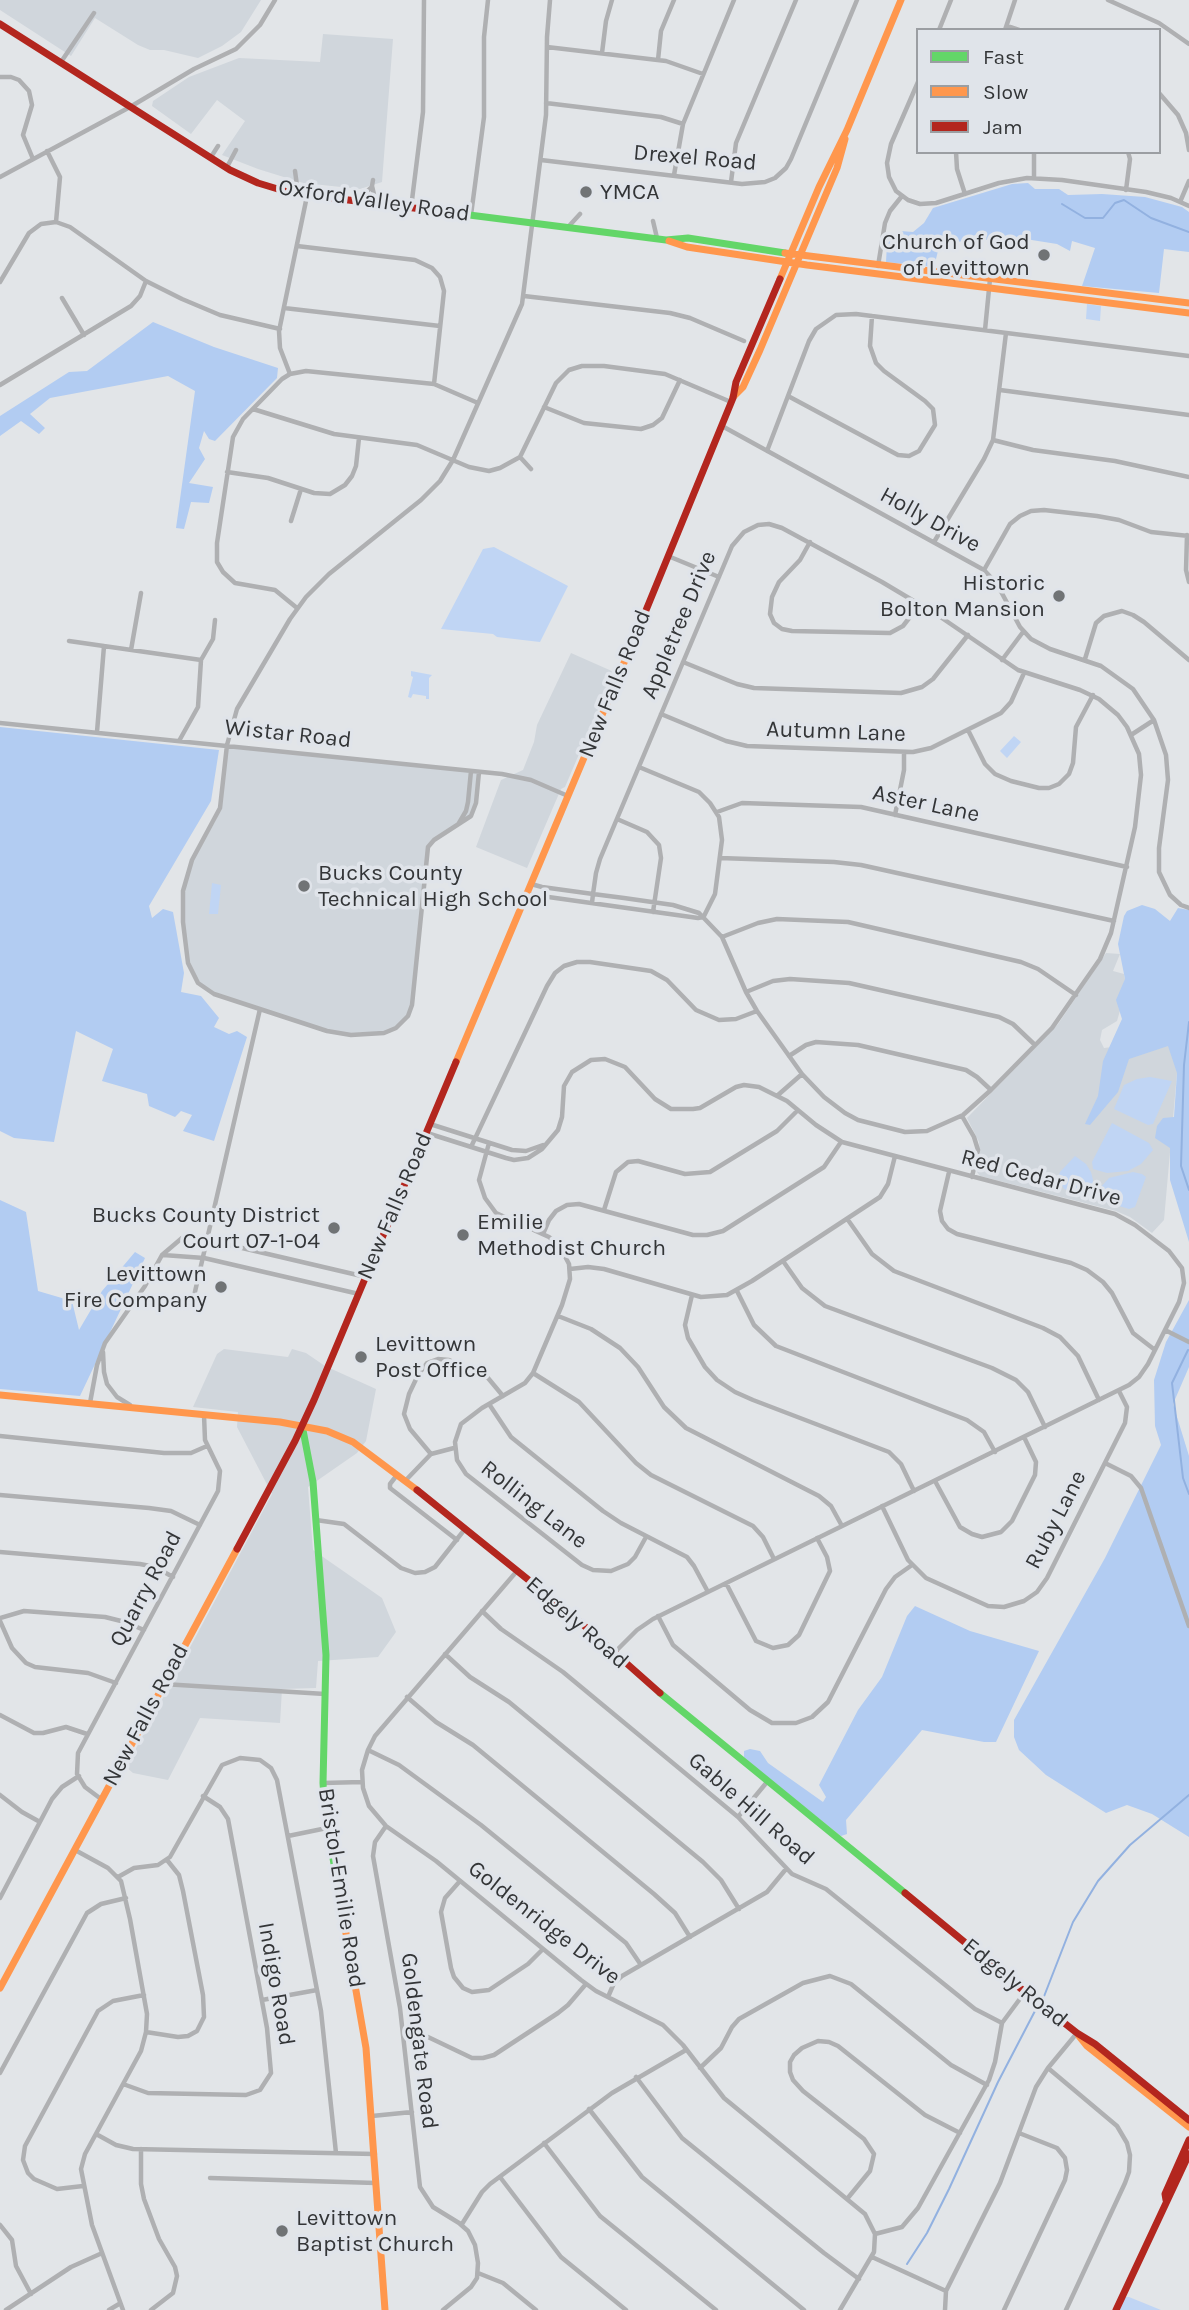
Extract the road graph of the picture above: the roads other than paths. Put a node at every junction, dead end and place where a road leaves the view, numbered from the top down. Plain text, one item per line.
1 (275, 0) edge
2 (424, 0) edge
3 (488, 0) edge
4 (550, 0) edge
5 (612, 0) edge
6 (674, 0) edge
7 (734, 0) edge
8 (796, 0) edge
9 (857, 0) edge
10 (901, 0) edge
11 (951, 0) edge
12 (1015, 0) edge
13 (1108, 0) edge
14 (94, 13) dead end
15 (0, 24) edge
16 (940, 28) edge
17 (1006, 28) edge
18 (1189, 44) edge
19 (547, 47) junction
20 (602, 53) junction
21 (658, 60) junction
22 (61, 62) junction
23 (703, 74) junction
24 (0, 77) edge
25 (916, 87) edge
26 (1161, 95) edge
27 (546, 103) junction
28 (130, 107) junction
29 (683, 124) junction
30 (847, 130) junction
31 (197, 138) dead end
32 (191, 146) junction
33 (218, 146) dead end
34 (236, 150) dead end
35 (1189, 150) edge
36 (47, 151) junction
37 (956, 154) edge
38 (1034, 154) edge
39 (1129, 154) edge
40 (210, 158) junction
41 (33, 159) junction
42 (541, 160) junction
43 (226, 168) junction
44 (295, 171) dead end
45 (674, 176) junction
46 (0, 177) edge
47 (1034, 178) junction
48 (373, 180) dead end
49 (1189, 181) edge
50 (731, 182) junction
51 (372, 186) junction
52 (1126, 190) junction
53 (965, 194) junction
54 (302, 195) junction
55 (902, 197) junction
56 (355, 202) junction
57 (1180, 202) junction
58 (376, 204) junction
59 (1189, 206) edge
60 (411, 208) junction
61 (580, 214) dead end
62 (471, 215) junction
63 (653, 221) dead end
64 (57, 222) junction
65 (533, 222) junction
66 (568, 227) junction
67 (661, 239) junction
68 (297, 246) junction
69 (801, 255) junction
70 (790, 257) junction
71 (797, 263) junction
72 (878, 265) junction
73 (878, 274) junction
74 (990, 279) junction
75 (146, 281) junction
76 (0, 282) edge
77 (989, 288) junction
78 (524, 296) junction
79 (62, 298) dead end
80 (1189, 303) edge
81 (284, 308) junction
82 (1189, 313) edge
83 (872, 316) junction
84 (440, 326) junction
85 (279, 329) junction
86 (985, 330) junction
87 (1006, 333) junction
88 (83, 335) junction
89 (744, 341) dead end
90 (1189, 356) edge
91 (290, 374) junction
92 (680, 380) junction
93 (433, 384) junction
94 (0, 385) edge
95 (1000, 390) junction
96 (788, 396) junction
97 (732, 400) junction
98 (478, 403) junction
99 (544, 407) junction
100 (253, 409) junction
101 (1189, 415) edge
102 (721, 426) junction
103 (359, 438) junction
104 (993, 440) junction
105 (767, 451) junction
106 (520, 457) junction
107 (453, 460) junction
108 (531, 469) dead end
109 (227, 472) junction
110 (1189, 477) edge
111 (301, 489) junction
112 (290, 521) dead end
113 (1188, 535) edge
114 (810, 542) junction
115 (934, 542) junction
116 (667, 556) junction
117 (985, 570) junction
118 (719, 577) junction
119 (1189, 582) edge
120 (141, 593) dead end
121 (920, 604) junction
122 (297, 608) junction
123 (215, 620) dead end
124 (1024, 632) junction
125 (968, 635) junction
126 (69, 641) dead end
127 (104, 646) junction
128 (131, 650) junction
129 (1085, 659) junction
130 (201, 660) junction
131 (1002, 660) junction
132 (1189, 660) edge
133 (683, 662) junction
134 (1024, 673) junction
135 (1093, 695) junction
136 (662, 714) junction
137 (1154, 720) junction
138 (0, 723) edge
139 (968, 730) junction
140 (97, 732) junction
141 (1131, 735) junction
142 (179, 741) junction
143 (227, 746) junction
144 (904, 752) junction
145 (639, 766) junction
146 (471, 771) junction
147 (480, 772) junction
148 (568, 796) junction
149 (717, 812) junction
150 (895, 815) junction
151 (617, 819) junction
152 (458, 823) junction
153 (720, 858) junction
154 (1127, 867) junction
155 (531, 884) junction
156 (527, 894) junction
157 (593, 894) junction
158 (655, 902) junction
159 (592, 903) junction
160 (1189, 908) edge
161 (653, 912) junction
162 (704, 916) junction
163 (1114, 921) junction
164 (722, 937) junction
165 (746, 992) junction
166 (1076, 995) junction
167 (260, 1009) junction
168 (757, 1011) junction
169 (1035, 1045) junction
170 (789, 1056) junction
171 (802, 1074) junction
172 (991, 1090) junction
173 (778, 1095) junction
174 (798, 1110) junction
175 (962, 1116) junction
176 (428, 1129) junction
177 (475, 1139) junction
178 (550, 1140) junction
179 (841, 1142) junction
180 (489, 1143) junction
181 (471, 1147) junction
182 (486, 1152) junction
183 (895, 1156) junction
184 (949, 1172) junction
185 (972, 1178) junction
186 (604, 1210) junction
187 (848, 1220) junction
188 (543, 1234) junction
189 (208, 1240) junction
190 (162, 1255) junction
191 (204, 1258) junction
192 (783, 1261) junction
193 (570, 1269) junction
194 (366, 1277) junction
195 (736, 1290) junction
196 (359, 1294) junction
197 (692, 1295) junction
198 (194, 1296) dead end
199 (558, 1316) junction
200 (1165, 1330) junction
201 (1189, 1342) edge
202 (103, 1348) junction
203 (1154, 1350) junction
204 (534, 1373) junction
205 (1119, 1391) junction
206 (0, 1395) edge
207 (503, 1396) junction
208 (1099, 1401) junction
209 (90, 1403) junction
210 (489, 1404) junction
211 (134, 1407) junction
212 (204, 1414) junction
213 (302, 1425) junction
214 (1045, 1427) junction
215 (0, 1436) edge
216 (1024, 1437) junction
217 (207, 1446) junction
218 (454, 1448) junction
219 (995, 1452) junction
220 (288, 1453) junction
221 (431, 1454) junction
222 (309, 1458) junction
223 (1105, 1463) junction
224 (398, 1474) junction
225 (406, 1480) junction
226 (935, 1481) junction
227 (914, 1491) junction
228 (0, 1495) edge
229 (883, 1506) junction
230 (316, 1520) junction
231 (200, 1525) junction
232 (842, 1527) junction
233 (465, 1529) junction
234 (646, 1537) junction
235 (817, 1538) junction
236 (457, 1540) junction
237 (0, 1552) edge
238 (774, 1559) junction
239 (912, 1565) junction
240 (517, 1572) junction
241 (173, 1577) junction
242 (726, 1583) junction
243 (708, 1592) junction
244 (482, 1611) junction
245 (658, 1616) junction
246 (0, 1619) edge
247 (1189, 1626) edge
248 (144, 1630) junction
249 (445, 1654) junction
250 (613, 1654) junction
251 (116, 1683) junction
252 (163, 1684) junction
253 (326, 1695) junction
254 (407, 1697) junction
255 (0, 1715) edge
256 (87, 1734) junction
257 (368, 1750) junction
258 (79, 1776) junction
259 (362, 1782) junction
260 (767, 1782) junction
261 (323, 1783) junction
262 (0, 1795) edge
263 (204, 1796) junction
264 (101, 1799) junction
265 (738, 1817) junction
266 (40, 1822) junction
267 (386, 1826) junction
268 (327, 1828) junction
269 (288, 1836) junction
270 (74, 1850) junction
271 (167, 1860) junction
272 (786, 1869) junction
273 (118, 1877) junction
274 (460, 1881) junction
275 (0, 1898) edge
276 (126, 1898) junction
277 (739, 1909) junction
278 (690, 1937) junction
279 (542, 1949) junction
280 (641, 1965) junction
281 (586, 1984) junction
282 (0, 1987) edge
283 (317, 1990) junction
284 (1025, 1992) junction
285 (144, 1995) junction
286 (608, 1997) junction
287 (262, 2000) junction
288 (1002, 2023) junction
289 (146, 2032) junction
290 (1077, 2033) junction
291 (404, 2036) junction
292 (687, 2049) junction
293 (700, 2068) junction
294 (1048, 2068) junction
295 (0, 2073) edge
296 (636, 2077) junction
297 (123, 2084) junction
298 (987, 2085) junction
299 (589, 2109) junction
300 (412, 2112) junction
301 (372, 2116) junction
302 (1189, 2120) edge
303 (1189, 2127) edge
304 (960, 2133) junction
305 (1018, 2133) junction
306 (96, 2134) junction
307 (1189, 2140) edge
308 (544, 2143) junction
309 (141, 2149) junction
310 (336, 2153) junction
311 (375, 2154) junction
312 (1189, 2154) edge
313 (500, 2177) junction
314 (211, 2178) dead end
315 (376, 2183) junction
316 (83, 2186) junction
317 (847, 2199) junction
318 (1166, 2200) junction
319 (462, 2224) junction
320 (0, 2225) edge
321 (875, 2234) junction
322 (100, 2254) junction
323 (872, 2258) junction
324 (478, 2273) junction
325 (859, 2279) junction
326 (946, 2291) junction
327 (31, 2294) junction
328 (121, 2307) edge
329 (450, 2308) edge
330 (6, 2310) edge
331 (109, 2310) edge
332 (151, 2310) edge
333 (384, 2310) edge
334 (443, 2310) edge
335 (536, 2310) edge
336 (626, 2310) edge
337 (716, 2310) edge
338 (804, 2310) edge
339 (840, 2310) edge
340 (945, 2310) edge
341 (1004, 2310) edge
342 (1066, 2310) edge
343 (1116, 2310) edge

1 - 28 street
2 - 60 street
3 - 62 street
4 - 19 street
5 - 20 street
6 - 21 street
7 - 23 street
8 - 50 street
9 - 50 street, Drexel Road
10 - 30 main road, New Falls Road
11 - 16 street
12 - 17 street
13 - 18 street
14 - 22 street
15 - 22 main road, Oxford Valley Road
19 - 20 street
19 - 27 street
20 - 21 street
21 - 23 street
22 - 28 main road, Oxford Valley Road
23 - 29 street
24 - 41 street
25 - 55 street
26 - 35 street
27 - 29 street
27 - 42 street
28 - 32 main road, Oxford Valley Road
28 - 36 street
29 - 45 street
30 - 69 main road, New Falls Road
30 - 70 main road, New Falls Road
31 - 32 street
32 - 40 main road, Oxford Valley Road
33 - 40 street
34 - 43 street
36 - 41 street
36 - 64 street
37 - 53 street
38 - 47 street
39 - 52 street
40 - 43 main road, Oxford Valley Road
41 - 46 street
42 - 45 street, Drexel Road
42 - 65 street
43 - 54 main road, Oxford Valley Road
44 - 54 street
45 - 50 street, Drexel Road
47 - 52 street
47 - 53 street
48 - 51 street
49 - 57 street
51 - 56 street
51 - 58 street
52 - 57 street
53 - 55 street
54 - 56 main road, Oxford Valley Road
54 - 68 street
55 - 72 street
56 - 58 main road, Oxford Valley Road
57 - 59 street
58 - 60 main road, Oxford Valley Road
60 - 62 main road, Oxford Valley Road
61 - 66 street
62 - 65 main road, Oxford Valley Road
63 - 67 street
64 - 75 street
64 - 76 street
65 - 66 main road, Oxford Valley Road
65 - 78 street
66 - 67 main road, Oxford Valley Road
67 - 70 main road, Oxford Valley Road
68 - 81 street
68 - 84 street
69 - 70 main road, Oxford Valley Road
69 - 71 main road, New Falls Road
69 - 72 main road, Oxford Valley Road
70 - 71 main road
70 - 97 main road, New Falls Road
71 - 73 main road
71 - 97 main road, New Falls Road
72 - 73 street
72 - 74 main road, Oxford Valley Road
73 - 77 main road
74 - 77 street
74 - 80 main road, Oxford Valley Road
75 - 85 street
75 - 88 street
77 - 82 main road
77 - 86 street
78 - 89 street
78 - 98 street
79 - 88 street
81 - 84 street
81 - 85 street
83 - 86 street
83 - 96 street
83 - 96 street
84 - 93 street
85 - 91 street
86 - 87 street
87 - 90 street
87 - 95 street
88 - 94 street
91 - 93 street
91 - 100 street
92 - 97 street
92 - 99 street
92 - 99 street
93 - 98 street
95 - 101 street
95 - 104 street
96 - 105 street
97 - 102 main road, New Falls Road
98 - 107 street
99 - 106 street
100 - 103 street
100 - 109 street
102 - 105 street, Holly Drive
102 - 116 main road, New Falls Road
103 - 107 street
103 - 111 street
104 - 110 street
104 - 115 street
105 - 115 street, Holly Drive
106 - 107 street
106 - 108 street
107 - 122 street
109 - 111 street
109 - 122 street
111 - 112 street
113 - 117 street
113 - 119 street
114 - 118 street, Appletree Drive
114 - 121 street, Appletree Drive
114 - 121 street
115 - 117 street, Holly Drive
116 - 118 street
116 - 148 main road, New Falls Road
117 - 124 street, Holly Drive
118 - 133 street, Appletree Drive
120 - 128 street
121 - 125 street, Appletree Drive
122 - 143 street
123 - 130 street
124 - 129 street, Holly Drive
124 - 131 street
125 - 131 street, Appletree Drive
125 - 133 street
126 - 127 street
127 - 128 street
127 - 140 street
128 - 130 street
129 - 132 street
129 - 137 street, Holly Drive
130 - 142 street
131 - 134 street, Appletree Drive
133 - 136 street, Appletree Drive
134 - 135 street, Appletree Drive
134 - 139 street, Autumn Lane
135 - 139 street
135 - 141 street, Appletree Drive
136 - 144 street, Autumn Lane
136 - 145 street, Appletree Drive
137 - 141 street
137 - 160 street, Holly Drive
138 - 140 street, Wistar Road
139 - 144 street, Autumn Lane
140 - 142 street, Wistar Road
141 - 154 street, Appletree Drive
142 - 143 street, Wistar Road
143 - 146 street, Wistar Road
143 - 167 street
144 - 150 street
145 - 149 street
145 - 151 street, Appletree Drive
146 - 147 street, Wistar Road
146 - 152 street
147 - 148 street, Wistar Road
147 - 152 street
148 - 155 main road, New Falls Road
149 - 150 street, Aster Lane
149 - 153 street
150 - 154 street, Aster Lane
151 - 157 street, Appletree Drive
151 - 158 street
152 - 167 street
153 - 162 street
153 - 163 street
154 - 163 street, Appletree Drive
155 - 156 main road, New Falls Road
155 - 157 street
156 - 159 street
156 - 176 main road, New Falls Road
157 - 158 street
157 - 159 street, Appletree Drive
158 - 161 street
158 - 162 street
159 - 161 street
161 - 162 street
162 - 164 street, Appletree Drive
163 - 166 street, Appletree Drive
164 - 165 street, Appletree Drive
164 - 166 street
165 - 168 street, Appletree Drive
165 - 169 street
166 - 169 street, Appletree Drive
167 - 189 street
168 - 170 street, Appletree Drive
168 - 177 street
169 - 172 street, Appletree Drive
170 - 171 street, Appletree Drive
170 - 172 street
171 - 173 street
171 - 175 street, Appletree Drive
172 - 175 street, Appletree Drive
173 - 174 street, Red Cedar Drive
173 - 178 street, Red Cedar Drive
174 - 179 street, Red Cedar Drive
174 - 186 street
175 - 185 street
176 - 177 street
176 - 181 street
176 - 194 main road, New Falls Road
177 - 180 street
177 - 181 street
178 - 180 street
178 - 182 street
179 - 183 street, Red Cedar Drive
179 - 186 street
180 - 182 street
181 - 182 street
182 - 188 street
183 - 184 street, Red Cedar Drive
183 - 187 street
184 - 185 street, Red Cedar Drive
184 - 203 street
185 - 200 street, Red Cedar Drive
186 - 188 street
187 - 192 street
187 - 208 street
188 - 193 street
189 - 190 street
189 - 191 street
189 - 194 street
190 - 191 street
190 - 202 street
191 - 196 street
191 - 198 street
192 - 195 street
192 - 214 street
193 - 197 street
193 - 199 street
194 - 196 main road, New Falls Road
195 - 197 street
195 - 219 street
196 - 213 main road, New Falls Road
197 - 227 street
199 - 204 street
199 - 232 street
200 - 201 street
200 - 203 street, Red Cedar Drive
202 - 209 street
202 - 211 street
203 - 205 street, Red Cedar Drive
204 - 207 street, Rolling Lane
204 - 238 street
205 - 208 street, Red Cedar Drive
205 - 223 street, Ruby Lane
206 - 209 main road, Edgely Road
207 - 210 street, Rolling Lane
207 - 221 street
208 - 214 street, Red Cedar Drive
209 - 211 main road, Edgely Road
210 - 218 street, Rolling Lane
210 - 234 street
211 - 212 main road, Edgely Road
212 - 213 main road, Edgely Road
212 - 217 street, Quarry Road
213 - 220 main road, New Falls Road
213 - 222 main road, Bristol-Emilie Road
213 - 224 main road, Edgely Road
214 - 216 street, Red Cedar Drive
215 - 217 street
216 - 219 street, Red Cedar Drive
216 - 226 street
217 - 231 street, Quarry Road
218 - 221 street
218 - 234 street, Rolling Lane
219 - 226 street, Red Cedar Drive
220 - 222 main road
220 - 252 main road, New Falls Road
221 - 225 street
222 - 230 main road, Bristol-Emilie Road
223 - 239 street, Ruby Lane
223 - 247 street
224 - 225 main road, Edgely Road
224 - 236 street
225 - 233 main road, Edgely Road
226 - 227 street, Red Cedar Drive
227 - 229 street, Red Cedar Drive
228 - 231 street
229 - 232 street, Red Cedar Drive
229 - 239 street, Ruby Lane
230 - 236 street
230 - 253 main road, Bristol-Emilie Road
231 - 241 street, Quarry Road
232 - 235 street, Red Cedar Drive
233 - 236 street
233 - 240 main road, Edgely Road
234 - 243 street
235 - 238 street, Red Cedar Drive
235 - 242 street
237 - 241 street
238 - 242 street, Red Cedar Drive
239 - 245 street
240 - 244 street
240 - 250 main road, Edgely Road
241 - 248 street, Quarry Road
242 - 243 street, Red Cedar Drive
243 - 245 street, Red Cedar Drive
244 - 249 street
244 - 265 street, Gable Hill Road
245 - 250 street, Red Cedar Drive
246 - 248 street
246 - 251 street
248 - 251 street, Quarry Road
249 - 254 street
249 - 277 street
250 - 260 main road, Edgely Road
251 - 256 street, Quarry Road
252 - 253 street
252 - 264 main road, New Falls Road
253 - 261 main road, Bristol-Emilie Road
254 - 257 street
254 - 278 street
255 - 256 street
256 - 258 street, Quarry Road
257 - 259 street
257 - 280 street
258 - 264 street
258 - 266 street
259 - 261 street
259 - 267 street, Goldenridge Drive
260 - 265 street
260 - 284 main road, Edgely Road
261 - 268 main road, Bristol-Emilie Road
262 - 266 street
263 - 269 street
263 - 271 street
263 - 287 street, Indigo Road
264 - 270 main road, New Falls Road
265 - 272 street, Gable Hill Road
266 - 275 street
267 - 274 street, Goldenridge Drive
267 - 291 street, Goldengate Road
268 - 269 street
268 - 301 main road, Bristol-Emilie Road
269 - 283 street
270 - 273 street
270 - 282 main road, New Falls Road
271 - 273 street
271 - 289 street
272 - 277 street
272 - 288 street, Gable Hill Road
273 - 276 street
274 - 279 street, Goldenridge Drive
274 - 279 street
276 - 285 street
276 - 295 street
277 - 278 street
278 - 280 street
279 - 281 street, Goldenridge Drive
280 - 286 street
281 - 286 street, Goldenridge Drive
281 - 291 street
283 - 287 street
283 - 310 street
284 - 288 street
284 - 290 main road, Edgely Road
285 - 289 street
285 - 316 street
286 - 292 street, Goldenridge Drive
287 - 297 street, Indigo Road
288 - 298 street
289 - 297 street
290 - 294 street
290 - 302 main road, Edgely Road
290 - 303 main road, Edgely Road
291 - 300 street, Goldengate Road
292 - 293 street, Goldenridge Drive
292 - 296 street
293 - 298 street
293 - 317 street, Goldenridge Drive
294 - 305 street
294 - 342 street
296 - 299 street
296 - 325 street
297 - 306 street
298 - 304 street
299 - 308 street
299 - 338 street
300 - 301 street
300 - 319 street, Goldengate Road
301 - 311 main road, Bristol-Emilie Road
304 - 317 street
304 - 321 street
305 - 326 street
305 - 341 street
306 - 309 street
306 - 316 street
307 - 318 main road
308 - 313 street
308 - 337 street
309 - 310 street
309 - 332 street
310 - 311 street
311 - 315 main road, Bristol-Emilie Road
312 - 318 main road
313 - 319 street
313 - 336 street
314 - 315 street
315 - 333 main road, Bristol-Emilie Road
316 - 322 street
317 - 321 street, Goldenridge Drive
318 - 343 main road
319 - 324 street
320 - 327 street
321 - 323 street
322 - 327 street
322 - 328 street
323 - 325 street
323 - 326 street
324 - 329 street
324 - 335 street
325 - 339 street
326 - 340 street
327 - 330 street
328 - 331 street
329 - 334 street

